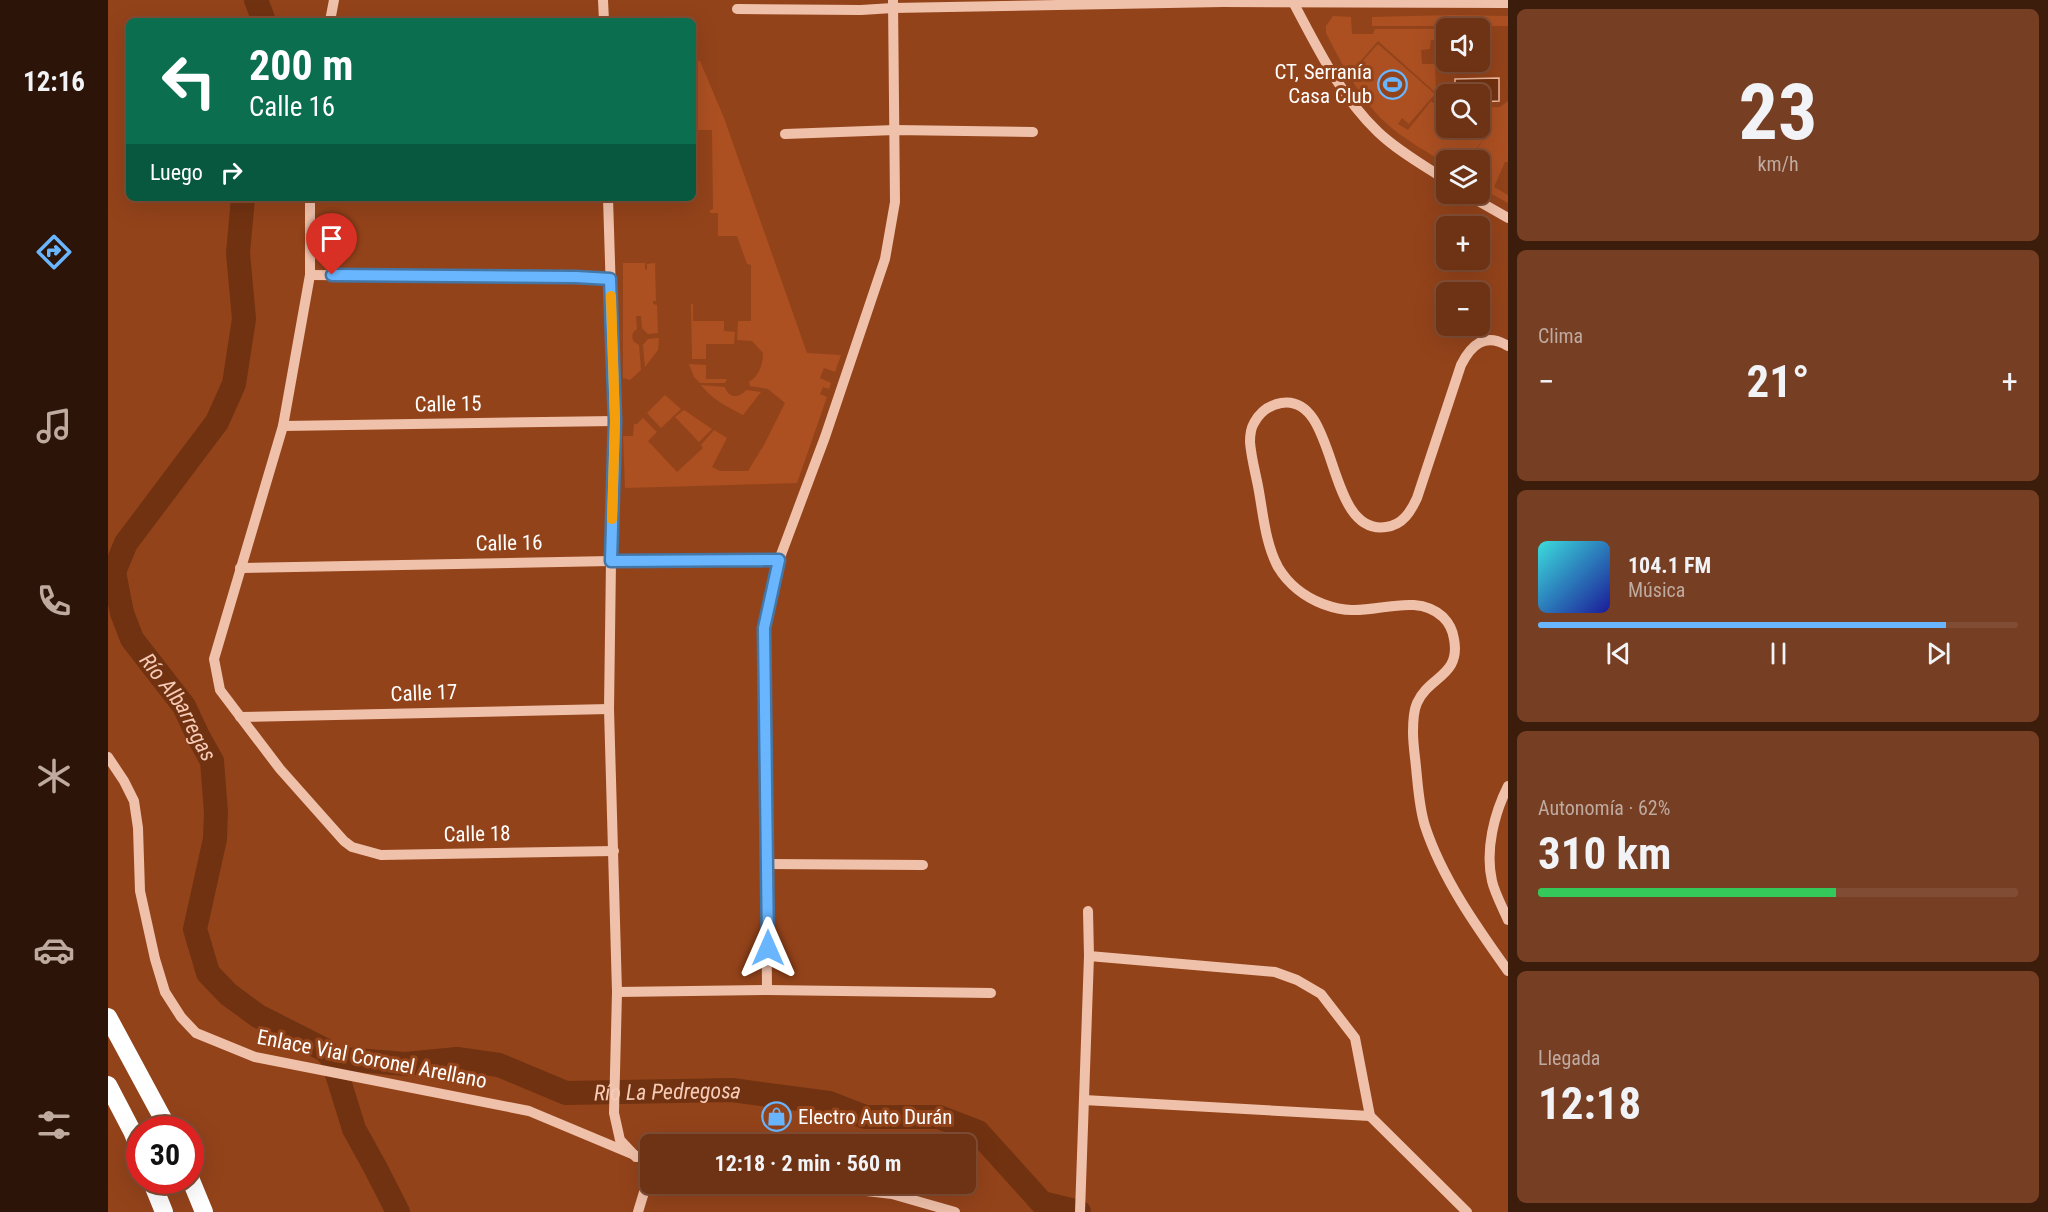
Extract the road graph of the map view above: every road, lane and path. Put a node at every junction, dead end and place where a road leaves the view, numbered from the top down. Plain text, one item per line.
1 (334, 0) edge
2 (603, 0) edge
3 (1223, 1) edge
4 (1293, 2) junction
5 (1508, 3) edge
6 (893, 4) edge
7 (737, 9) dead end
8 (331, 18) edge
9 (604, 18) edge
10 (896, 130) junction
11 (1033, 132) dead end
12 (785, 134) dead end
13 (1436, 173) edge
14 (310, 201) edge
15 (608, 201) edge
16 (1484, 204) edge
17 (1508, 218) edge
18 (310, 275) junction
19 (610, 279) junction
20 (1508, 346) edge
21 (615, 421) junction
22 (283, 426) junction
23 (779, 560) junction
24 (611, 561) junction
25 (240, 568) junction
26 (609, 709) junction
27 (240, 717) junction
28 (108, 757) edge
29 (1508, 786) edge
30 (614, 851) junction
31 (768, 864) junction
32 (923, 865) dead end
33 (1088, 911) dead end
34 (1508, 920) edge
35 (1089, 956) junction
36 (1508, 971) edge
37 (767, 990) junction
38 (617, 992) junction
39 (992, 993) dead end
40 (108, 1017) edge
41 (108, 1085) edge
42 (1084, 1100) junction
43 (161, 1116) edge
44 (1370, 1116) junction
45 (126, 1120) edge
46 (636, 1157) junction
47 (640, 1158) edge
48 (157, 1194) edge
49 (197, 1194) edge
50 (643, 1194) edge
51 (892, 1194) edge
52 (1080, 1208) edge
53 (164, 1212) edge
54 (204, 1212) edge
55 (638, 1212) edge
56 (955, 1212) edge
57 (1467, 1212) edge

1 - 8 street
2 - 9 street
3 - 4 street
3 - 6 street
4 - 5 street
4 - 13 street
6 - 7 street
6 - 10 street
10 - 11 street
10 - 12 street
10 - 23 street
14 - 18 street
15 - 19 street
16 - 17 street
18 - 19 street
18 - 22 street
19 - 21 street
20 - 36 street
21 - 22 street, Calle 15
21 - 24 street
22 - 25 street
23 - 24 street, Calle 16
23 - 31 street
24 - 25 street, Calle 16
24 - 26 street
25 - 27 street
26 - 27 street, Calle 17
26 - 30 street
27 - 30 street, Calle 18
28 - 46 street, Enlace Vial Coronel Arellano
29 - 34 street
30 - 38 street
31 - 32 street
31 - 37 street
33 - 35 street
35 - 42 street
35 - 44 street
37 - 38 street
37 - 39 street
38 - 46 street
40 - 43 highway
41 - 45 highway
42 - 44 street
42 - 52 street
44 - 57 street
46 - 47 street, Enlace Vial Coronel Arellano
48 - 53 highway
49 - 54 highway
50 - 55 street
51 - 56 street

